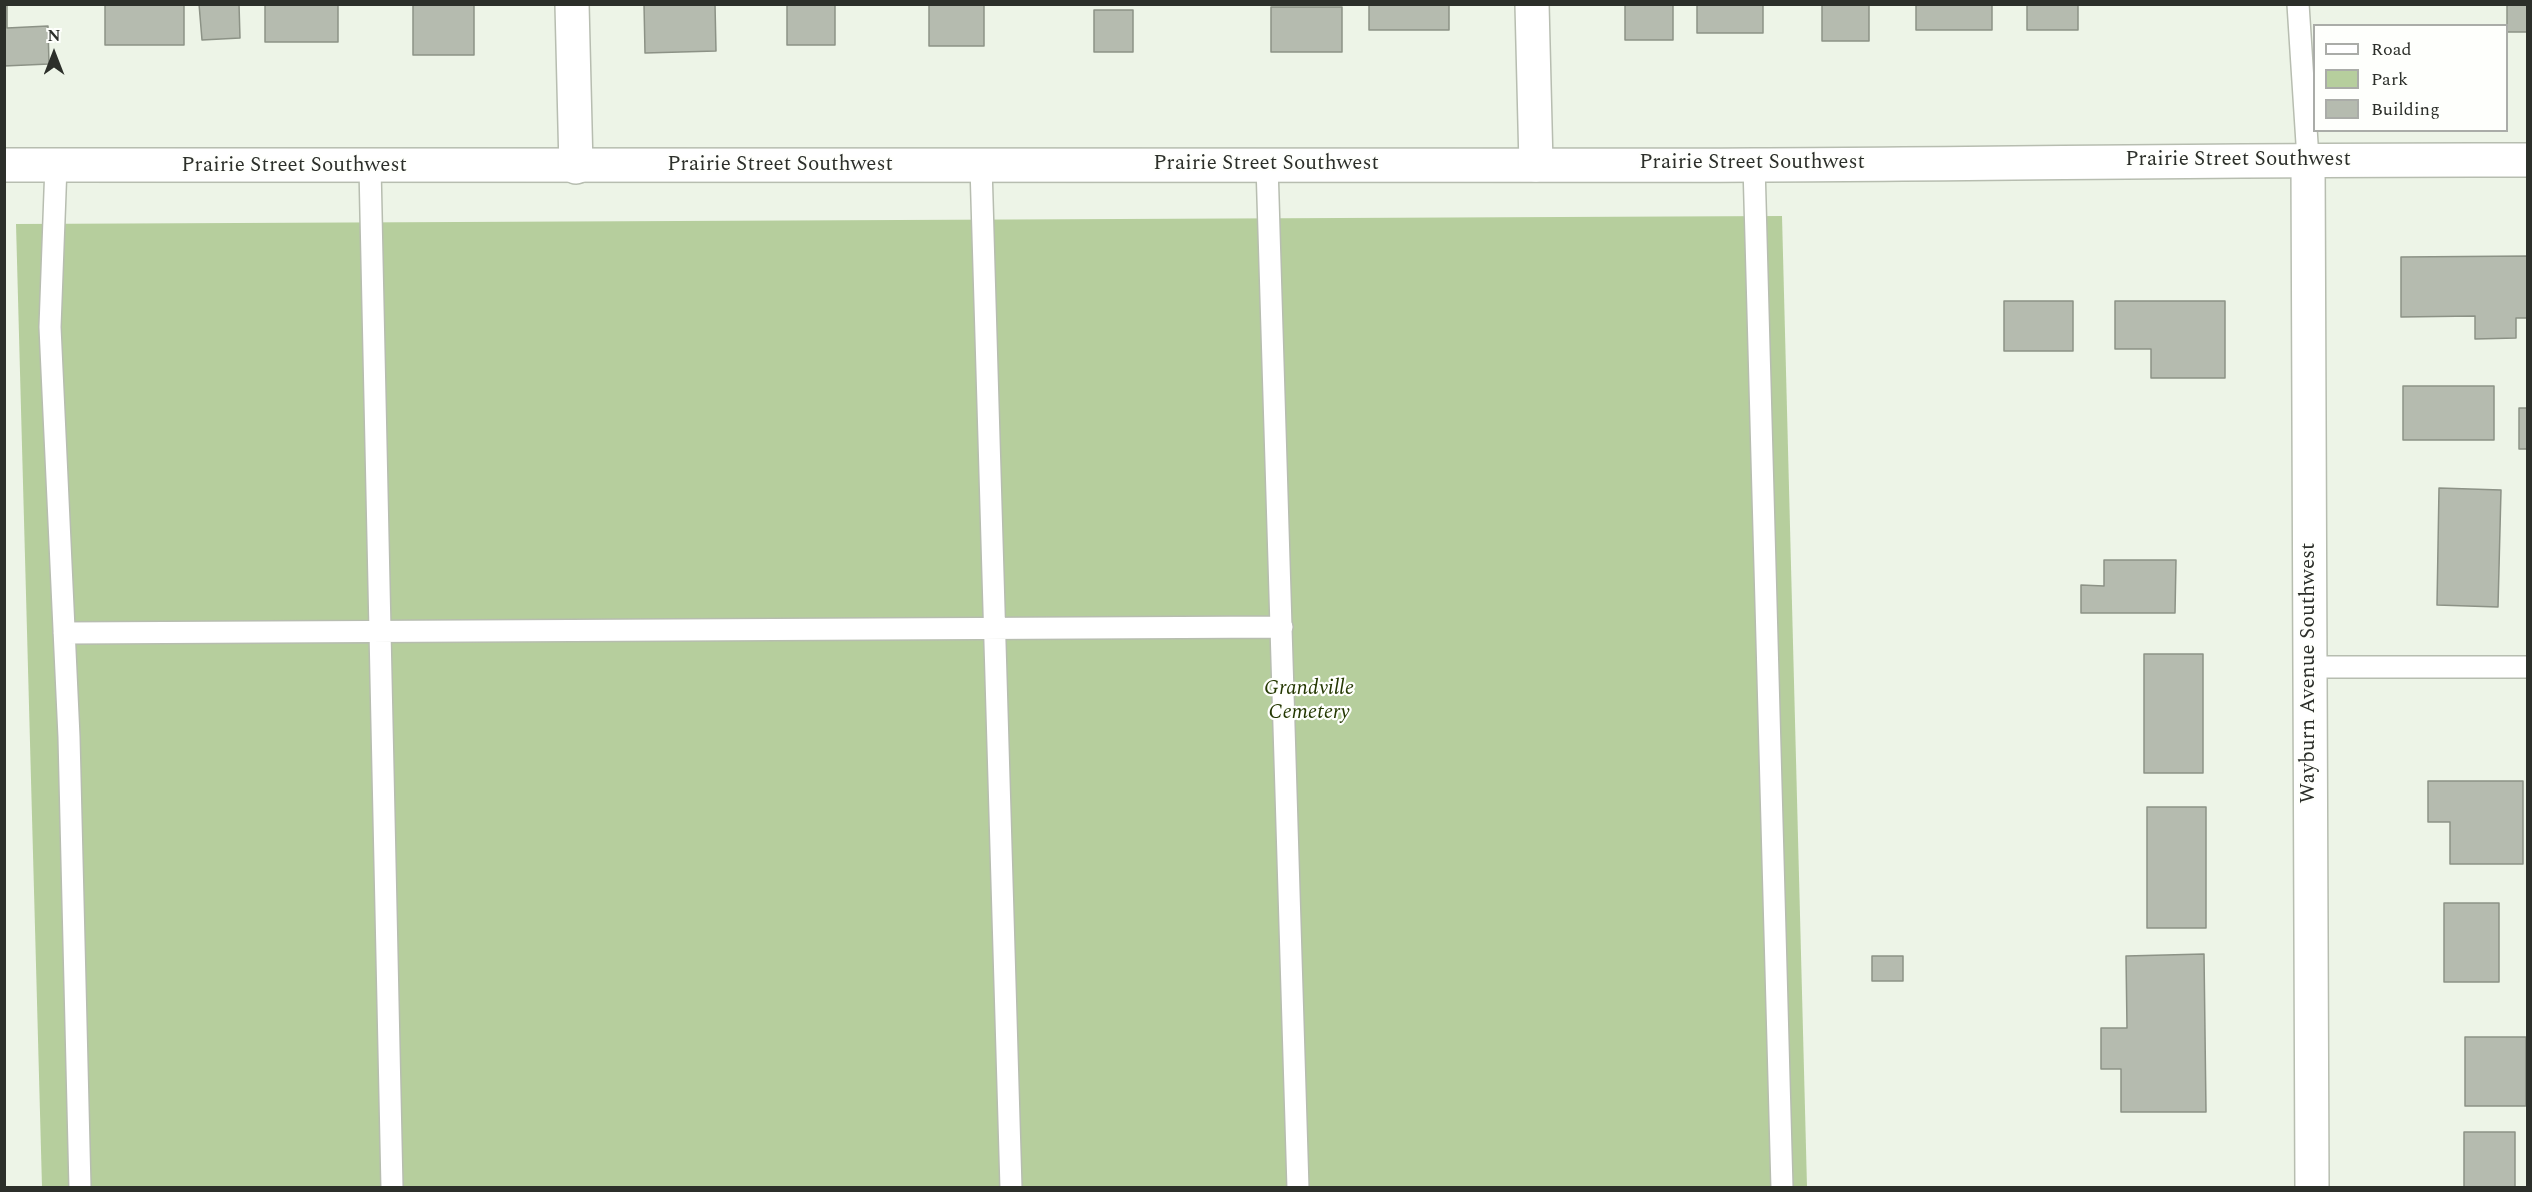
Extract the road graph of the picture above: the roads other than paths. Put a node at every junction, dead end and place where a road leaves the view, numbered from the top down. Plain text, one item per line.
1 (572, 4) edge
2 (1532, 4) edge
3 (2298, 4) edge
4 (2308, 159) junction
5 (2528, 160) edge
6 (4, 165) edge
7 (56, 165) junction
8 (1268, 165) junction
9 (1536, 165) junction
10 (1754, 165) junction
11 (981, 166) junction
12 (370, 167) junction
13 (576, 167) junction
14 (1282, 627) junction
15 (995, 628) junction
16 (380, 630) junction
17 (64, 633) junction
18 (2310, 667) junction
19 (2528, 667) edge
20 (80, 1188) edge
21 (392, 1188) edge
22 (1011, 1188) edge
23 (1299, 1188) edge
24 (1782, 1188) edge
25 (2313, 1188) edge

1 - 13 street
2 - 9 street
3 - 4 lane
4 - 5 street, Prairie Street Southwest
4 - 10 street, Prairie Street Southwest
4 - 18 street, Wayburn Avenue Southwest
6 - 7 street, Prairie Street Southwest
7 - 12 street, Prairie Street Southwest
7 - 17 lane
8 - 9 street, Prairie Street Southwest
8 - 11 street, Prairie Street Southwest
8 - 14 lane
9 - 10 street, Prairie Street Southwest
10 - 24 lane
11 - 13 street, Prairie Street Southwest
11 - 15 lane
12 - 13 street, Prairie Street Southwest
12 - 16 lane
14 - 15 lane
14 - 23 lane
15 - 16 lane
15 - 22 lane
16 - 17 lane
16 - 21 lane
17 - 20 lane
18 - 19 lane
18 - 25 street, Wayburn Avenue Southwest

